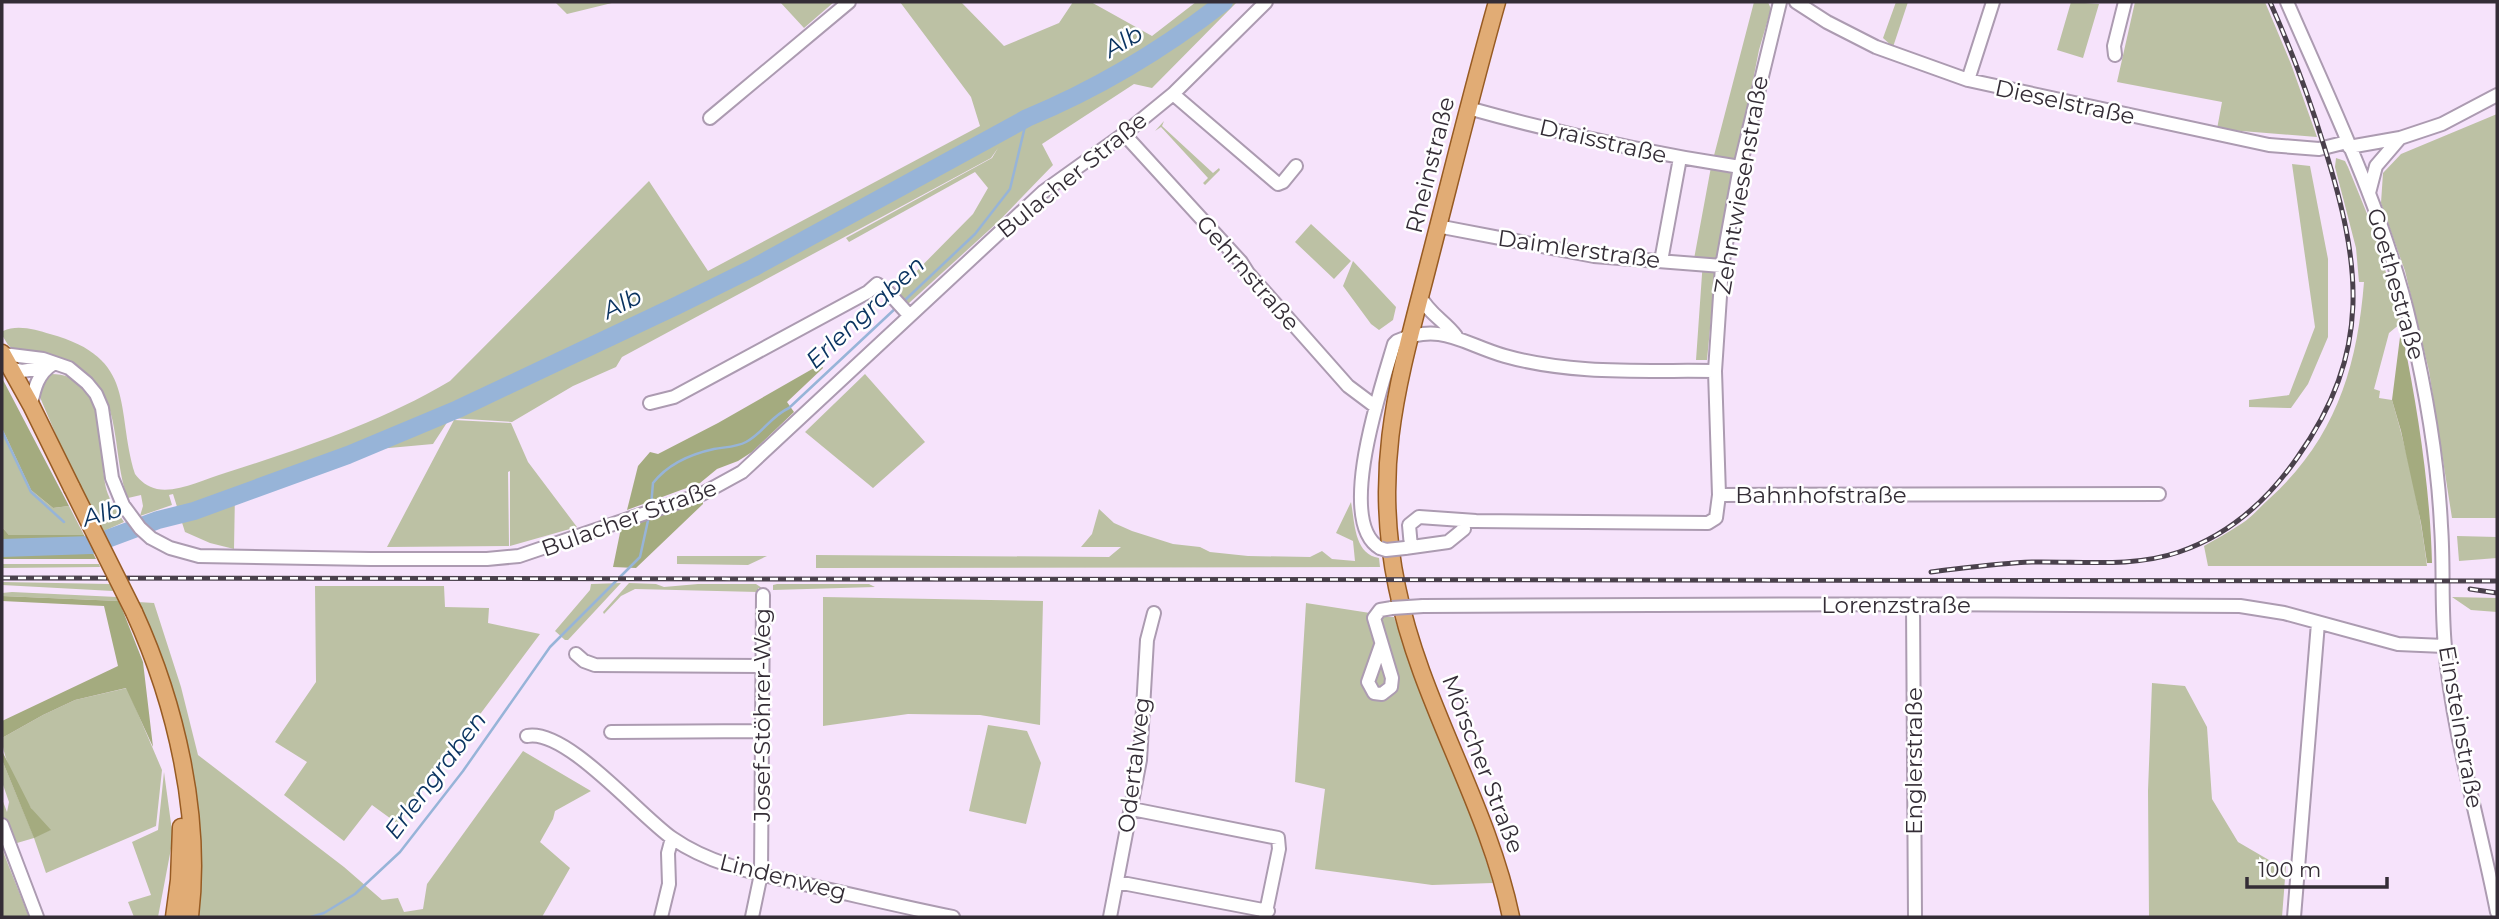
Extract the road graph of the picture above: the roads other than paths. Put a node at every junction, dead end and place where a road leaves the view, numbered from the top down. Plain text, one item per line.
1 (849, 2) edge
2 (1266, 2) edge
3 (1497, 2) edge
4 (1780, 2) edge
5 (1797, 2) edge
6 (1993, 2) edge
7 (2125, 2) edge
8 (2287, 2) edge
9 (2115, 55) dead end
10 (1968, 80) junction
11 (1173, 94) junction
12 (2497, 95) edge
13 (1468, 108) junction
14 (710, 118) dead end
15 (1124, 134) junction
16 (2400, 138) junction
17 (2348, 145) junction
18 (1680, 158) junction
19 (1296, 166) dead end
20 (1740, 167) junction
21 (2369, 193) junction
22 (1437, 226) junction
23 (1661, 261) junction
24 (1722, 266) junction
25 (1420, 296) junction
26 (902, 307) junction
27 (1456, 336) junction
28 (1408, 339) junction
29 (5, 358) edge
30 (50, 365) junction
31 (1715, 371) junction
32 (650, 402) dead end
33 (31, 405) junction
34 (1376, 407) junction
35 (2159, 494) dead end
36 (1718, 495) junction
37 (1462, 520) junction
38 (1408, 548) junction
39 (2442, 583) joint
40 (763, 595) dead end
41 (1913, 604) junction
42 (1154, 613) dead end
43 (2318, 623) junction
44 (1408, 629) joint
45 (1381, 645) dead end
46 (2444, 646) junction
47 (576, 654) dead end
48 (761, 666) junction
49 (761, 731) junction
50 (611, 732) dead end
51 (527, 736) dead end
52 (176, 737) junction
53 (1132, 809) junction
54 (2, 825) edge
55 (672, 838) junction
56 (761, 874) junction
57 (1117, 882) junction
58 (2497, 912) edge
59 (921, 914) edge
60 (1266, 914) edge
61 (37, 917) edge
62 (174, 917) edge
63 (190, 917) edge
64 (661, 917) edge
65 (752, 917) edge
66 (953, 917) edge
67 (1110, 917) edge
68 (1511, 917) edge
69 (1915, 917) edge
70 (2294, 917) edge

1 - 14 street
2 - 11 street, Bulacher Straße
3 - 13 main road, Rheinstraße
4 - 20 street, Zehntwiesenstraße
5 - 10 street, Dieselstraße
6 - 10 street
7 - 9 street
8 - 17 street, Goethestraße
10 - 17 street, Dieselstraße
11 - 15 street, Bulacher Straße
11 - 19 street
12 - 16 street, Dieselstraße
13 - 18 street, Draisstraße
13 - 22 main road, Rheinstraße
15 - 26 street, Bulacher Straße
15 - 34 street, Gehrnstraße
16 - 17 street, Dieselstraße
16 - 21 street
17 - 21 street, Goethestraße
18 - 20 street, Draisstraße
18 - 23 street
20 - 24 street, Zehntwiesenstraße
21 - 39 street, Goethestraße
22 - 23 street, Daimlerstraße
22 - 25 main road, Rheinstraße
23 - 24 street, Daimlerstraße
24 - 31 street, Zehntwiesenstraße
25 - 27 street
25 - 28 main road, Rheinstraße
26 - 30 street, Bulacher Straße
26 - 32 street
27 - 28 street
27 - 31 street
28 - 34 street, Rheinstraße
28 - 44 main road, Rheinstraße
29 - 30 street, Bulacher Straße
29 - 33 main road
30 - 33 street
31 - 36 street, Zehntwiesenstraße
33 - 52 main road, bridge
34 - 38 street, Rheinstraße, bridge
35 - 36 street, Bahnhofstraße
36 - 37 street, Bahnhofstraße
37 - 38 street
37 - 38 street, Bahnhofstraße
39 - 46 street, Einsteinstraße
40 - 48 street, Josef-Stöhrer-Weg
41 - 43 street, Lorenzstraße
41 - 45 street, Lorenzstraße, bridge
41 - 69 street, Englerstraße
42 - 53 street, Odertalweg
43 - 46 street, Lorenzstraße
43 - 70 street
44 - 68 main road, Mörscher Straße
46 - 58 street, Einsteinstraße
47 - 48 street
48 - 49 street, Josef-Stöhrer-Weg
49 - 50 street
49 - 56 street, Josef-Stöhrer-Weg
51 - 55 street, Lindenweg
52 - 62 main road
52 - 63 main road
53 - 57 street, Odertalweg
53 - 60 street
54 - 61 street
55 - 56 street, Lindenweg
55 - 64 street
56 - 59 street, Lindenweg
56 - 65 street, Josef-Stöhrer-Weg
57 - 60 street
57 - 67 street, Odertalweg
59 - 66 street, Lindenweg

